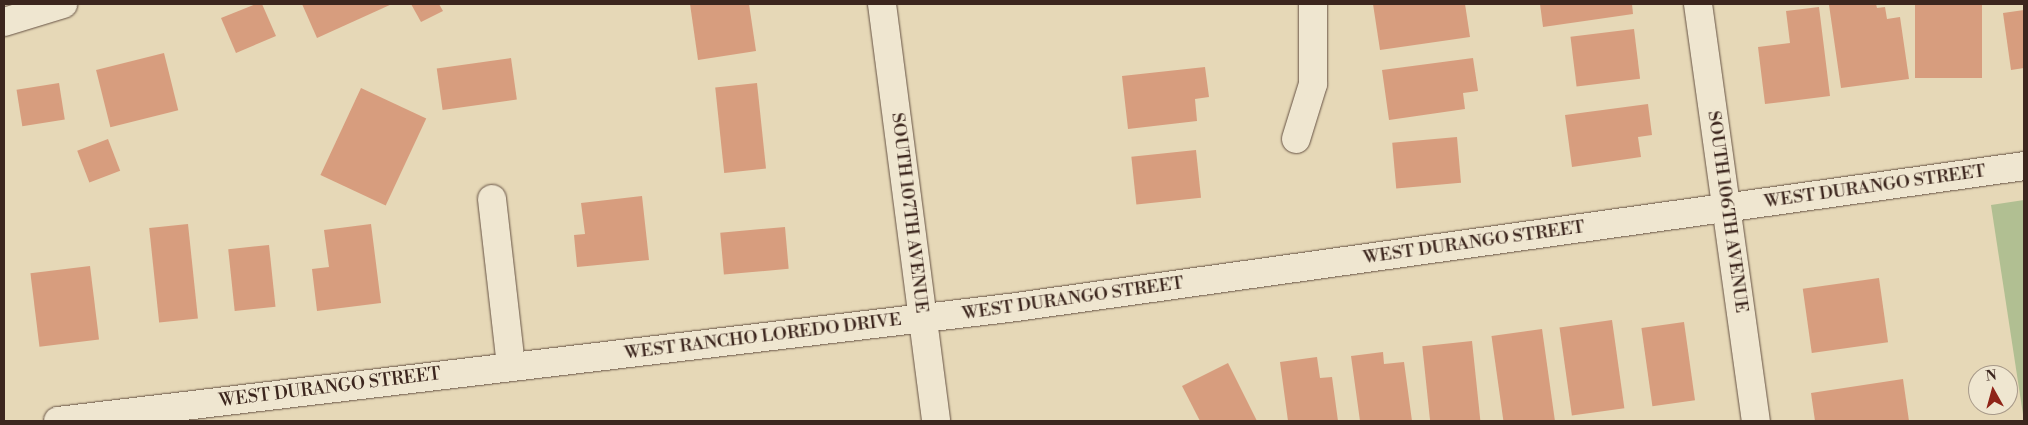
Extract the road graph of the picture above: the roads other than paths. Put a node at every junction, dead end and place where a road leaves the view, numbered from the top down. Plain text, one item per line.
1 (63, 4) edge
2 (882, 4) edge
3 (1313, 4) edge
4 (1698, 4) edge
5 (4, 22) edge
6 (1296, 139) dead end
7 (2024, 166) edge
8 (492, 199) dead end
9 (1727, 208) junction
10 (923, 318) junction
11 (602, 356) joint
12 (511, 366) junction
13 (58, 421) edge
14 (936, 421) edge
15 (1756, 421) edge

1 - 5 street
2 - 10 street, SOUTH 107TH AVENUE
3 - 6 street
4 - 9 street, SOUTH 106TH AVENUE
7 - 9 street, WEST DURANGO STREET
8 - 12 street
9 - 10 street, WEST DURANGO STREET
9 - 15 street, SOUTH 106TH AVENUE
10 - 11 street, WEST RANCHO LOREDO DRIVE
10 - 14 street, SOUTH 107TH AVENUE
11 - 12 street, WEST DURANGO STREET
12 - 13 street, WEST DURANGO STREET

